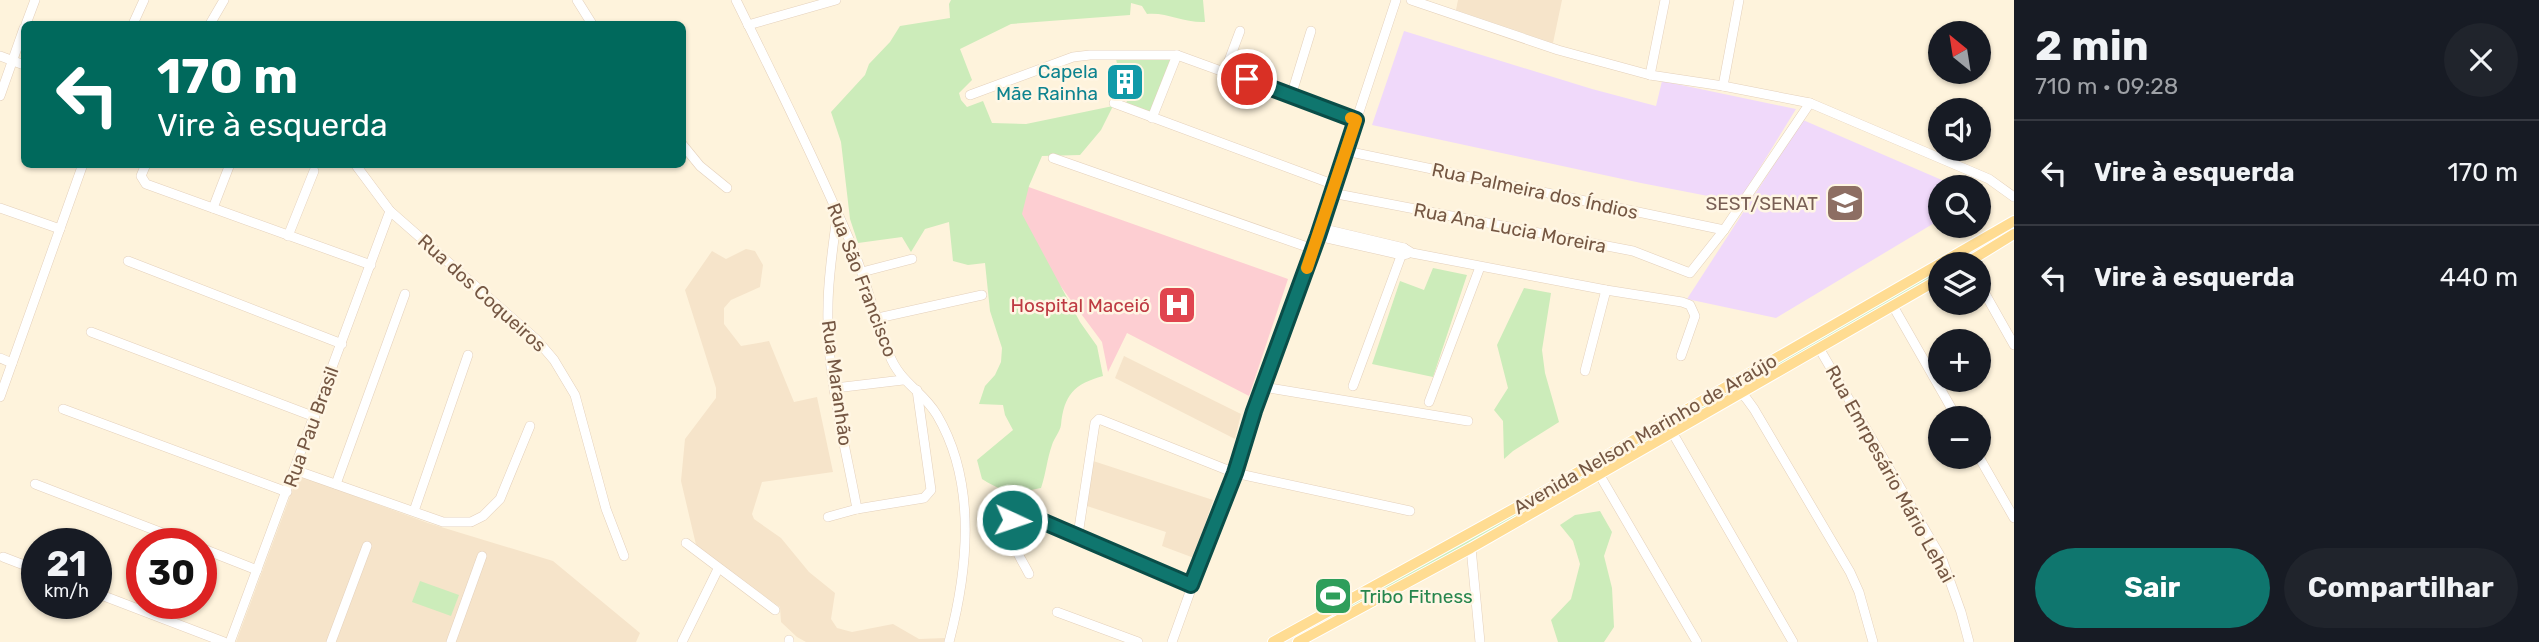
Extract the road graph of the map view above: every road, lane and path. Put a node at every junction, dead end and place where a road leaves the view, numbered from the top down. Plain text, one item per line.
1 (35, 0) edge
2 (144, 0) edge
3 (224, 0) edge
4 (577, 0) edge
5 (736, 0) edge
6 (836, 0) edge
7 (1396, 0) edge
8 (1411, 0) edge
9 (1665, 0) edge
10 (1739, 0) edge
11 (27, 21) edge
12 (134, 21) edge
13 (212, 21) edge
14 (590, 21) edge
15 (748, 25) junction
16 (1240, 31) dead end
17 (1311, 31) dead end
18 (21, 38) edge
19 (1177, 55) junction
20 (0, 56) edge
21 (13, 61) junction
22 (21, 64) edge
23 (1225, 71) junction
24 (1650, 75) junction
25 (1723, 86) junction
26 (970, 95) dead end
27 (0, 96) edge
28 (1292, 96) junction
29 (1114, 103) dead end
30 (1810, 103) junction
31 (1152, 118) junction
32 (1356, 120) junction
33 (686, 149) edge
34 (1346, 151) junction
35 (1053, 158) dead end
36 (82, 168) edge
37 (144, 168) edge
38 (228, 168) edge
39 (358, 168) edge
40 (314, 171) dead end
41 (727, 188) dead end
42 (1334, 189) junction
43 (2014, 197) edge
44 (0, 208) edge
45 (213, 208) junction
46 (390, 211) junction
47 (837, 215) junction
48 (2014, 221) edge
49 (60, 229) junction
50 (1724, 230) junction
51 (1319, 232) junction
52 (2014, 234) edge
53 (288, 236) junction
54 (1994, 239) junction
55 (1313, 249) junction
56 (1406, 252) junction
57 (1980, 252) edge
58 (912, 259) dead end
59 (128, 261) dead end
60 (371, 265) junction
61 (1480, 267) junction
62 (862, 272) junction
63 (1928, 286) edge
64 (1606, 290) junction
65 (405, 294) dead end
66 (982, 295) dead end
67 (1991, 304) edge
68 (1893, 306) junction
69 (878, 318) junction
70 (91, 332) dead end
71 (342, 344) junction
72 (2014, 345) edge
73 (1819, 348) junction
74 (468, 355) dead end
75 (1681, 356) dead end
76 (0, 358) edge
77 (12, 363) junction
78 (1585, 371) dead end
79 (903, 380) junction
80 (1731, 385) junction
81 (1353, 386) dead end
82 (1263, 387) junction
83 (835, 388) junction
84 (916, 390) junction
85 (1741, 393) junction
86 (0, 397) edge
87 (1429, 402) dead end
88 (1950, 406) edge
89 (63, 409) dead end
90 (315, 417) junction
91 (1468, 421) dead end
92 (530, 426) dead end
93 (1672, 432) junction
94 (1986, 469) edge
95 (295, 470) junction
96 (1235, 473) junction
97 (1599, 474) junction
98 (35, 484) dead end
99 (336, 484) junction
100 (287, 492) junction
101 (1528, 501) junction
102 (857, 509) junction
103 (414, 511) junction
104 (1410, 511) dead end
105 (1534, 512) junction
106 (828, 517) dead end
107 (2014, 518) edge
108 (149, 528) edge
109 (1078, 535) junction
110 (686, 544) dead end
111 (367, 546) dead end
112 (1471, 548) junction
113 (217, 554) edge
114 (482, 556) dead end
115 (624, 556) dead end
116 (3, 557) dead end
117 (21, 564) edge
118 (257, 569) junction
119 (718, 569) junction
120 (1029, 574) dead end
121 (1191, 585) junction
122 (112, 599) edge
123 (1336, 607) junction
124 (775, 610) dead end
125 (1057, 612) dead end
126 (1340, 619) junction
127 (224, 642) edge
128 (230, 642) edge
129 (331, 642) edge
130 (451, 642) edge
131 (682, 642) edge
132 (949, 642) edge
133 (1138, 642) edge
134 (1172, 642) edge
135 (1273, 642) edge
136 (1298, 642) edge
137 (1480, 642) edge
138 (1697, 642) edge
139 (1793, 642) edge
140 (1873, 642) edge
141 (1969, 642) edge

1 - 11 street
2 - 12 street
3 - 13 street
4 - 14 street
5 - 15 street, Rua São Francisco
6 - 15 street
7 - 32 street
8 - 24 street
9 - 24 street
10 - 25 street
15 - 47 street, Rua São Francisco
16 - 23 street
17 - 28 street
18 - 21 street
19 - 23 street
19 - 26 street
19 - 31 street
20 - 21 street
21 - 22 street
21 - 27 street
23 - 28 street
24 - 25 street
25 - 30 street
28 - 32 street
29 - 31 street, Rua Ana Lucia Moreira
30 - 43 street
30 - 50 street
31 - 42 street, Rua Ana Lucia Moreira
32 - 34 street
33 - 41 street
34 - 42 street
34 - 50 street, Rua Palmeira dos Índios
35 - 55 street
36 - 49 street
37 - 45 street
38 - 45 street
39 - 46 street, Rua dos Coqueiros
40 - 53 street
42 - 50 street, Rua Ana Lucia Moreira
42 - 51 street
44 - 49 street
45 - 53 street
46 - 60 street, Rua Pau Brasil
46 - 115 street, Rua dos Coqueiros
47 - 62 street, Rua São Francisco
47 - 83 street, Rua Maranhão
48 - 54 main road, Avenida Nelson Marinho de Araújo
49 - 77 street
51 - 55 street
51 - 56 street
52 - 54 main road
53 - 60 street
54 - 57 main road
54 - 80 main road, Avenida Nelson Marinho de Araújo
55 - 82 street
56 - 61 street
56 - 81 street
58 - 62 street
59 - 71 street
60 - 71 street, Rua Pau Brasil
61 - 64 street
61 - 87 street
62 - 69 street, Rua São Francisco
63 - 68 main road, Avenida Nelson Marinho de Araújo
64 - 75 street
64 - 78 street
65 - 99 street
66 - 69 street
67 - 72 street
68 - 73 main road, Avenida Nelson Marinho de Araújo
68 - 88 street
69 - 79 street, Rua São Francisco
70 - 90 street
71 - 90 street, Rua Pau Brasil
73 - 85 main road, Avenida Nelson Marinho de Araújo
73 - 141 street, Rua Emrpesário Mário Lehai
74 - 103 street
76 - 77 street
77 - 86 street
79 - 83 street
79 - 84 street, Rua São Francisco
80 - 85 street
80 - 101 main road, Avenida Nelson Marinho de Araújo
82 - 91 street
82 - 96 street
83 - 102 street, Rua Maranhão
84 - 102 street
84 - 132 street, Rua São Francisco
85 - 93 main road, Avenida Nelson Marinho de Araújo
85 - 140 street
89 - 100 street
90 - 95 street, Rua Pau Brasil
92 - 103 street
93 - 97 main road, Avenida Nelson Marinho de Araújo
93 - 139 street
94 - 107 street
95 - 99 street
95 - 100 street, Rua Pau Brasil
96 - 104 street
96 - 109 street
96 - 121 street
97 - 105 main road, Avenida Nelson Marinho de Araújo
97 - 138 street
98 - 108 street
99 - 103 street
100 - 118 street, Rua Pau Brasil
101 - 105 main road
101 - 123 main road, Avenida Nelson Marinho de Araújo
102 - 106 street
105 - 112 main road, Avenida Nelson Marinho de Araújo
109 - 120 street
109 - 121 street
110 - 119 street
111 - 129 street
112 - 126 main road, Avenida Nelson Marinho de Araújo
112 - 137 street
113 - 118 street
114 - 130 street
116 - 117 street
118 - 128 street, Rua Pau Brasil
119 - 124 street
119 - 131 street
121 - 134 street
122 - 127 street
123 - 126 main road
123 - 135 main road, Avenida Nelson Marinho de Araújo
125 - 133 street
126 - 136 main road, Avenida Nelson Marinho de Araújo

